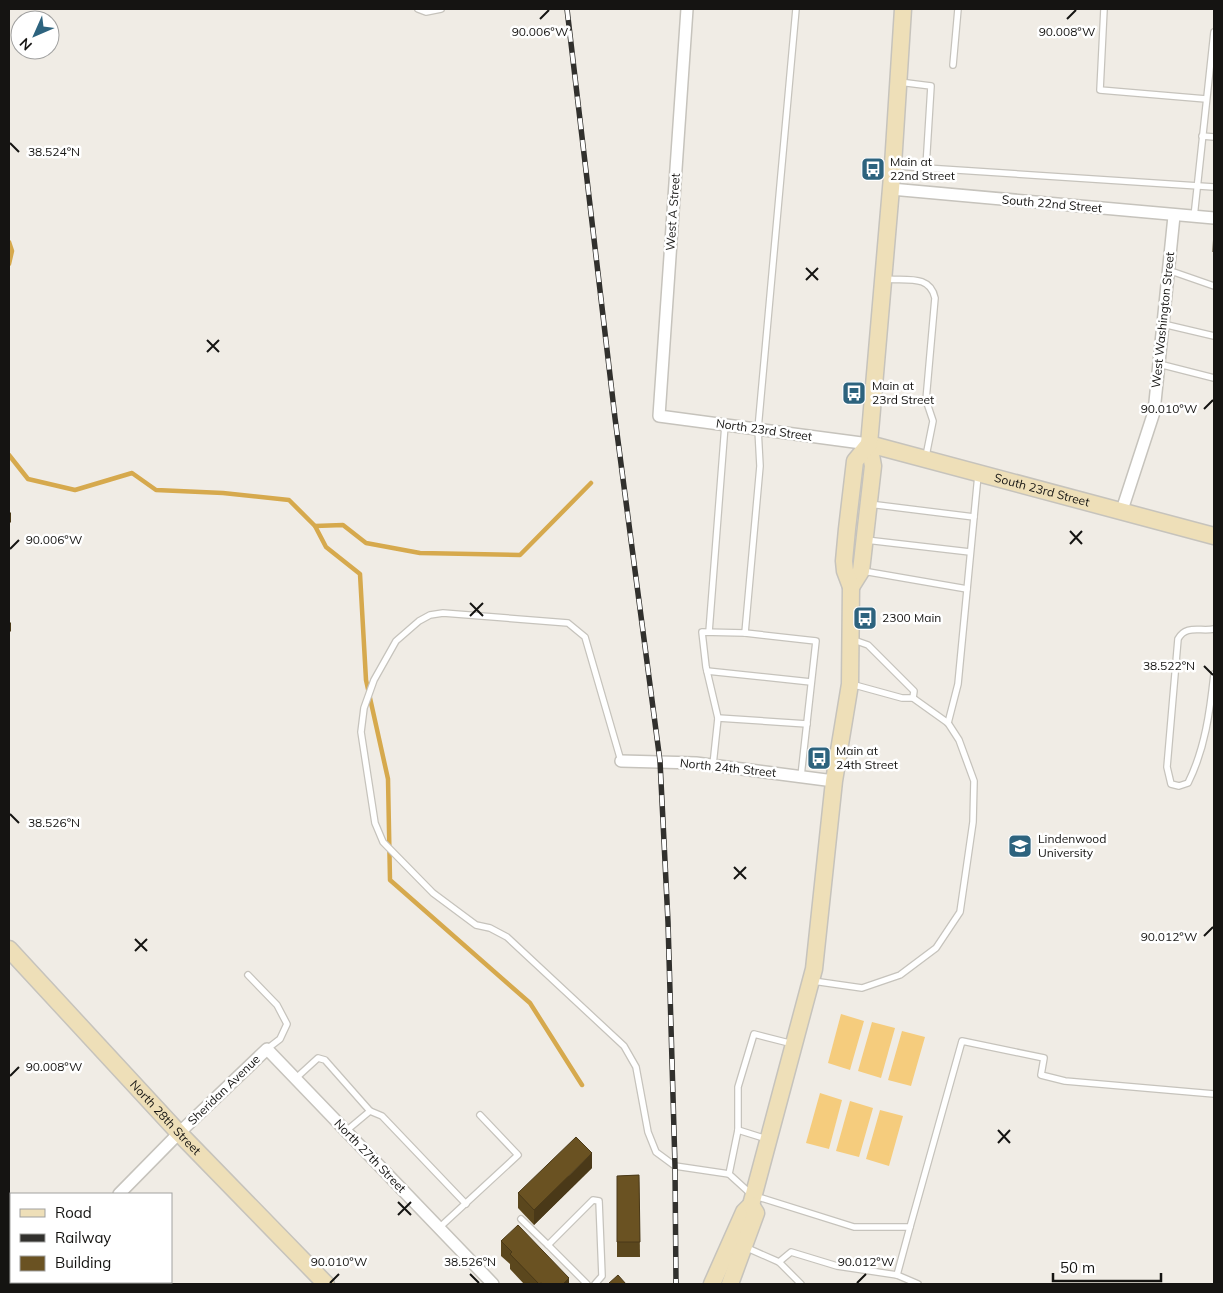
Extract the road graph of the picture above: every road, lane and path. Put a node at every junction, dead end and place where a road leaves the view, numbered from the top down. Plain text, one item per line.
1 (418, 9) edge
2 (441, 9) edge
3 (687, 9) edge
4 (796, 9) edge
5 (903, 9) edge
6 (958, 9) edge
7 (1104, 9) edge
8 (1214, 32) edge
9 (953, 65) dead end
10 (898, 82) junction
11 (1206, 99) junction
12 (1202, 136) junction
13 (1214, 137) edge
14 (893, 166) junction
15 (926, 167) junction
16 (1197, 186) junction
17 (1214, 187) edge
18 (891, 189) junction
19 (1174, 216) junction
20 (1194, 217) junction
21 (1214, 218) edge
22 (1168, 270) junction
23 (883, 279) junction
24 (1214, 286) edge
25 (1163, 324) junction
26 (1214, 336) edge
27 (1158, 364) junction
28 (1214, 378) edge
29 (659, 416) joint
30 (725, 425) junction
31 (758, 429) junction
32 (869, 444) junction
33 (925, 458) junction
34 (978, 472) junction
35 (868, 504) junction
36 (1122, 510) junction
37 (974, 517) junction
38 (1214, 536) edge
39 (865, 540) junction
40 (970, 552) junction
41 (861, 571) junction
42 (850, 587) junction
43 (967, 589) junction
44 (1214, 629) edge
45 (709, 632) junction
46 (745, 633) junction
47 (850, 639) junction
48 (707, 671) junction
49 (1214, 674) edge
50 (811, 682) junction
51 (850, 684) junction
52 (913, 698) junction
53 (718, 718) junction
54 (1212, 718) edge
55 (948, 723) junction
56 (807, 724) junction
57 (621, 761) joint
58 (713, 765) junction
59 (801, 776) junction
60 (834, 781) junction
61 (9, 949) edge
62 (248, 975) dead end
63 (810, 981) junction
64 (793, 1044) junction
65 (267, 1049) junction
66 (295, 1078) junction
67 (1214, 1094) edge
68 (370, 1110) junction
69 (480, 1114) dead end
70 (346, 1130) junction
71 (738, 1130) junction
72 (179, 1133) junction
73 (768, 1139) junction
74 (729, 1174) junction
75 (120, 1193) edge
76 (752, 1200) junction
77 (466, 1204) junction
78 (521, 1219) dead end
79 (440, 1227) junction
80 (910, 1227) junction
81 (548, 1245) junction
82 (745, 1247) junction
83 (779, 1262) junction
84 (897, 1276) junction
85 (326, 1284) edge
86 (493, 1284) edge
87 (587, 1284) edge
88 (595, 1284) edge
89 (712, 1284) edge
90 (730, 1284) edge
91 (801, 1284) edge
92 (918, 1284) edge

1 - 2 lane
3 - 29 street, West A Street
4 - 31 lane
5 - 10 main road
6 - 9 lane
7 - 11 lane
8 - 11 lane
10 - 14 main road
10 - 15 lane
11 - 12 lane
12 - 13 lane
12 - 16 lane
14 - 15 lane
14 - 18 main road
15 - 16 lane
16 - 17 lane
16 - 20 lane
18 - 19 street, South 22nd Street
18 - 23 main road
19 - 20 street, South 22nd Street
19 - 22 street, West Washington Street
20 - 21 street, South 22nd Street
22 - 24 lane
22 - 25 street, West Washington Street
23 - 32 main road
23 - 33 lane
25 - 26 lane
25 - 27 street, West Washington Street
27 - 28 lane
27 - 36 street, West Washington Street
29 - 30 street, North 23rd Street
30 - 31 street, North 23rd Street
30 - 45 lane
31 - 32 street, North 23rd Street
31 - 46 lane
32 - 33 main road, South 23rd Street
32 - 35 main road
32 - 42 main road
33 - 34 main road, South 23rd Street
34 - 36 main road, South 23rd Street
34 - 37 lane
35 - 37 lane
35 - 39 main road
36 - 38 main road, South 23rd Street
37 - 40 lane
39 - 40 lane
39 - 41 main road
40 - 43 lane
41 - 42 main road
41 - 43 lane
42 - 47 main road
43 - 55 lane
44 - 54 lane
45 - 46 lane
45 - 48 lane
46 - 50 lane
47 - 51 main road
47 - 52 lane
48 - 50 lane
48 - 53 lane
49 - 54 lane
50 - 56 lane
51 - 52 lane
51 - 60 main road
52 - 55 lane
53 - 56 lane
53 - 58 lane
55 - 63 lane
56 - 59 lane
57 - 58 street, North 24th Street
57 - 74 lane
58 - 59 street, North 24th Street
59 - 60 street, North 24th Street
60 - 63 main road
61 - 72 main road, North 28th Street
62 - 65 lane
63 - 64 main road
64 - 71 lane
64 - 73 main road
65 - 66 street, North 27th Street
65 - 72 street, Sheridan Avenue
66 - 68 lane
66 - 70 street, North 27th Street
67 - 80 lane
68 - 70 lane
68 - 77 lane
69 - 77 lane
70 - 79 street, North 27th Street
71 - 73 lane
71 - 74 lane
72 - 75 street, Sheridan Avenue
72 - 85 main road, North 28th Street
73 - 76 main road
74 - 76 lane
76 - 80 lane
76 - 82 main road
76 - 89 main road
77 - 79 lane
78 - 81 lane
79 - 86 street, North 27th Street
80 - 84 lane
81 - 87 lane
81 - 88 lane
82 - 83 lane
82 - 90 main road
83 - 84 lane
83 - 91 lane
84 - 92 lane

